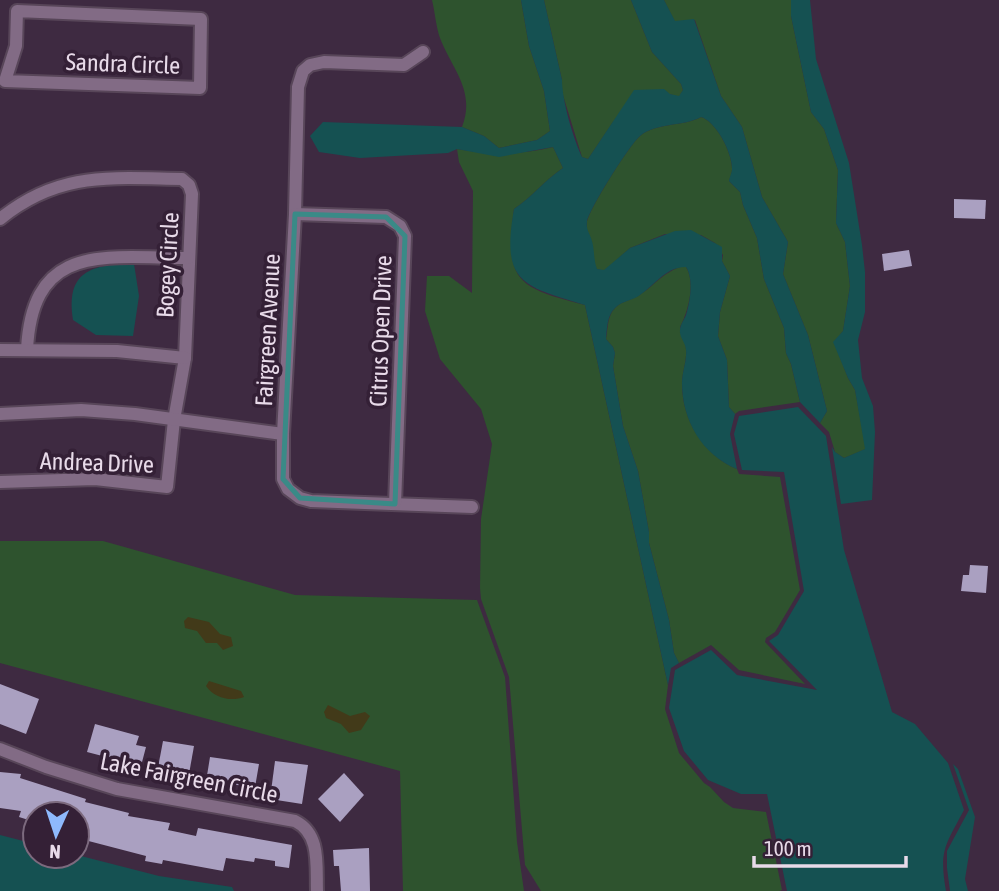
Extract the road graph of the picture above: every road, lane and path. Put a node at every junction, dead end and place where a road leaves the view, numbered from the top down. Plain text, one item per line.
1 (423, 52) dead end
2 (2, 81) edge
3 (295, 214) junction
4 (0, 219) edge
5 (188, 258) junction
6 (27, 349) junction
7 (0, 350) edge
8 (185, 358) junction
9 (0, 414) edge
10 (174, 421) junction
11 (284, 434) junction
12 (0, 482) edge
13 (395, 504) junction
14 (472, 508) dead end
15 (0, 749) edge
16 (317, 891) edge

1 - 3 street, Fairgreen Avenue
2 - 2 street, Sandra Circle
3 - 11 street, Fairgreen Avenue
3 - 13 street, Citrus Open Drive
4 - 5 street, Bogey Circle
5 - 6 street
5 - 8 street, Bogey Circle
6 - 7 street
6 - 8 street
8 - 10 street, Bogey Circle
9 - 10 street, Fairgreen Avenue
10 - 11 street, Fairgreen Avenue
10 - 12 street, Andrea Drive
11 - 13 street
13 - 14 street
15 - 16 street, Lake Fairgreen Circle

